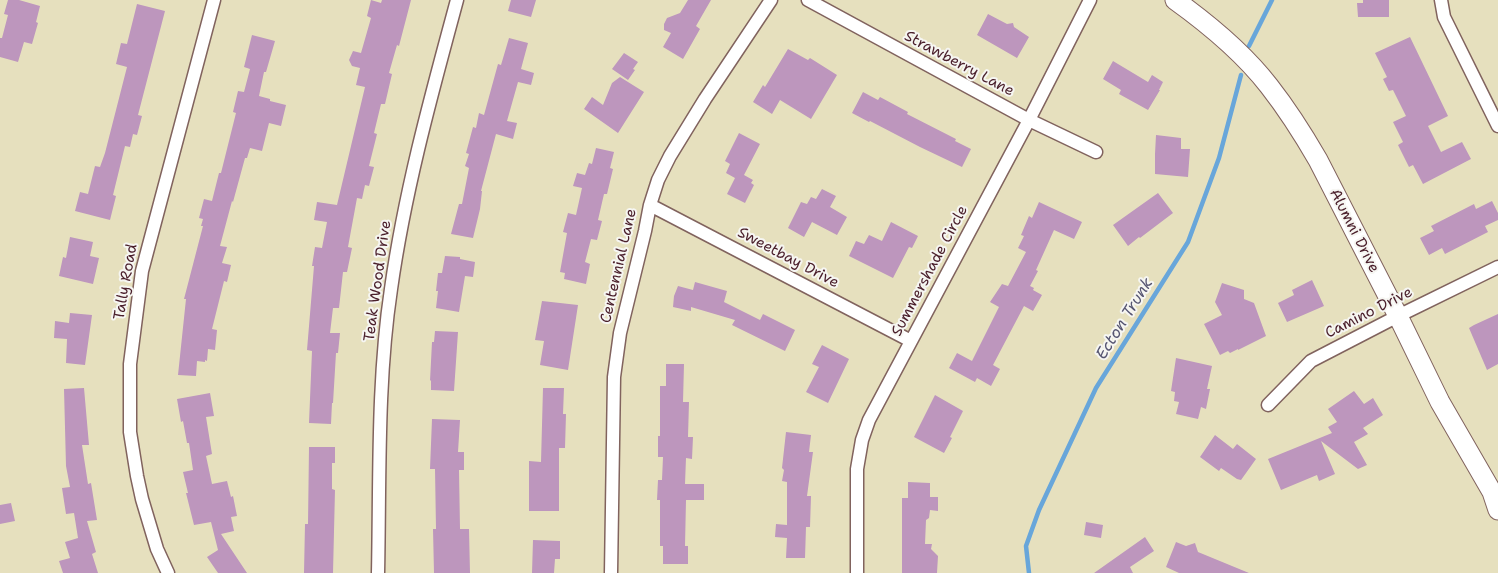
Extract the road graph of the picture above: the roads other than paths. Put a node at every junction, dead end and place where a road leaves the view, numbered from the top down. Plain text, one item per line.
1 (214, 0) edge
2 (457, 0) edge
3 (770, 0) edge
4 (808, 0) edge
5 (1090, 0) edge
6 (1175, 0) edge
7 (1441, 0) edge
8 (1029, 120) junction
9 (1498, 126) edge
10 (1096, 152) dead end
11 (650, 205) junction
12 (1498, 267) edge
13 (1398, 316) junction
14 (911, 341) junction
15 (1268, 405) dead end
16 (1495, 494) edge
17 (1498, 510) edge
18 (168, 573) edge
19 (378, 573) edge
20 (611, 573) edge
21 (857, 573) edge

1 - 18 street, Tally Road
2 - 19 street, Teak Wood Drive
3 - 11 street, Centennial Lane
4 - 8 street, Strawberry Lane
5 - 8 street, Summershade Circle
6 - 13 main road, Alumni Drive
7 - 9 street
8 - 10 street, Strawberry Lane
8 - 14 street, Summershade Circle
11 - 14 street, Sweetbay Drive
11 - 20 street, Centennial Lane
12 - 13 street, Camino Drive
13 - 15 street, Camino Drive
13 - 16 main road, Alumni Drive
14 - 21 street, Summershade Circle
16 - 17 main road, Alumni Drive

